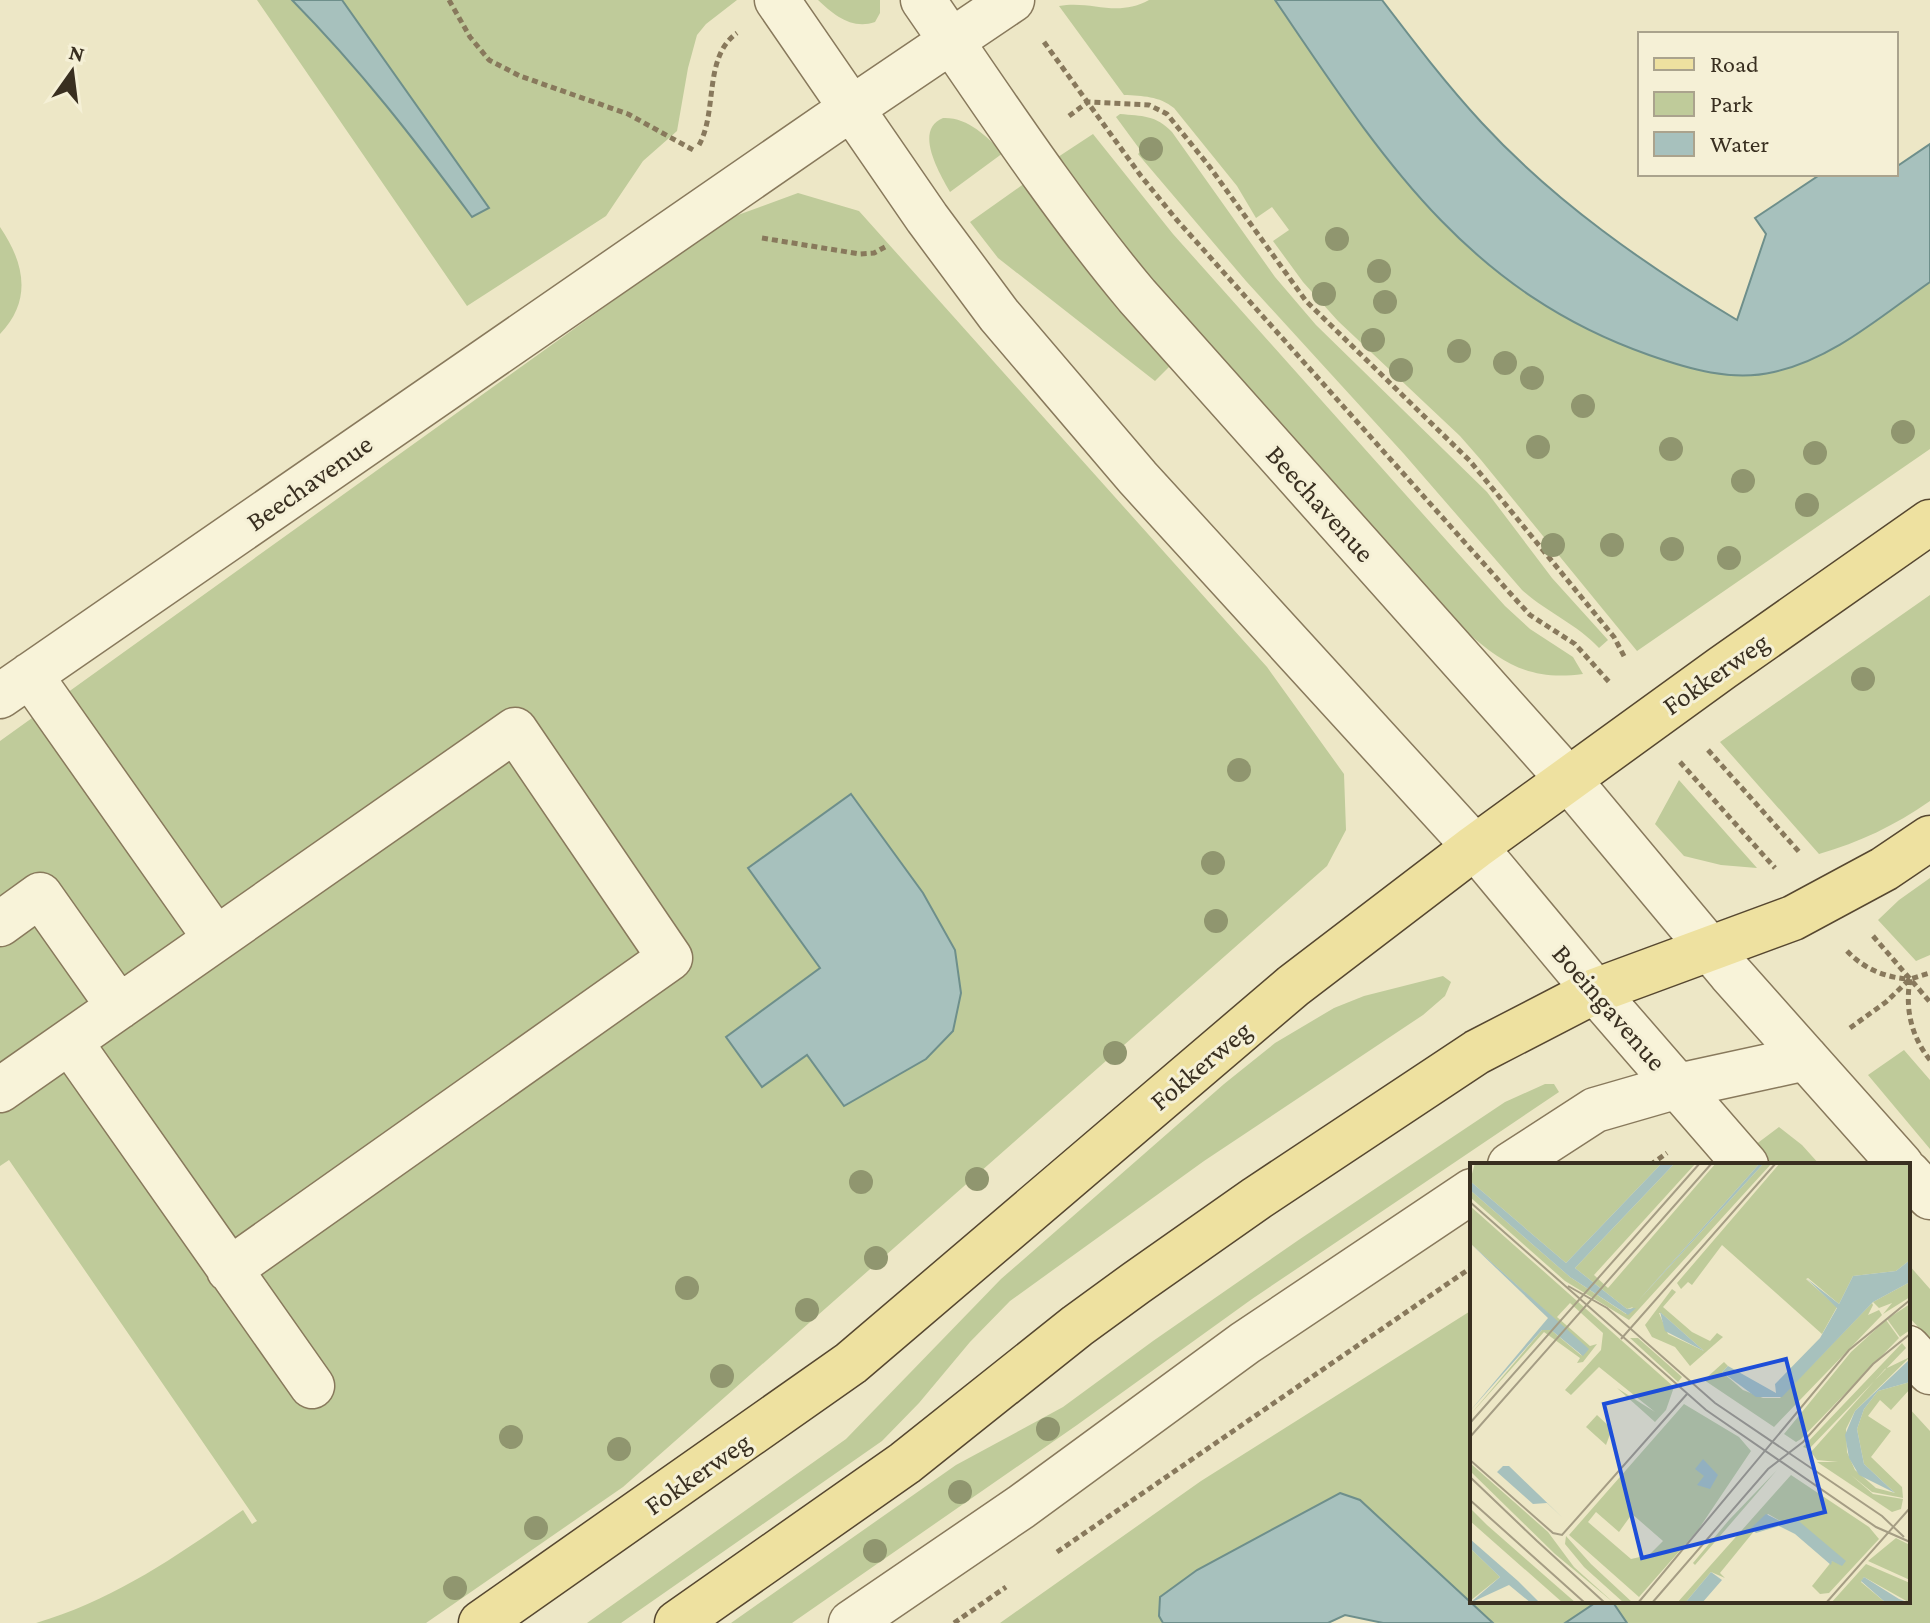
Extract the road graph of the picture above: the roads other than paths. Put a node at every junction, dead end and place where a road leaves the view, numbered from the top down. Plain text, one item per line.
1 (923, 0) edge
2 (1012, 0) edge
3 (778, 1) edge
4 (951, 41) junction
5 (851, 108) junction
6 (1930, 522) edge
7 (15, 686) edge
8 (1568, 779) junction
9 (1930, 838) edge
10 (1475, 847) junction
11 (0, 924) edge
12 (216, 939) junction
13 (1710, 949) junction
14 (1595, 991) junction
15 (119, 1007) junction
16 (70, 1042) junction
17 (1806, 1058) junction
18 (1678, 1086) junction
19 (0, 1090) edge
20 (1513, 1163) edge
21 (1744, 1163) edge
22 (1899, 1163) edge
23 (1910, 1175) edge
24 (1470, 1192) edge
25 (1930, 1197) edge
26 (229, 1270) junction
27 (1910, 1350) edge
28 (1930, 1372) edge
29 (312, 1386) dead end
30 (481, 1623) edge
31 (677, 1623) edge
32 (851, 1623) edge

1 - 4 street, Beechavenue
2 - 4 street, Beechavenue
3 - 5 street
4 - 5 street, Beechavenue
4 - 8 street, Beechavenue
5 - 7 street, Beechavenue
5 - 10 street
6 - 8 main road, Fokkerweg
7 - 12 street
8 - 10 main road, Fokkerweg
8 - 13 street, Beechavenue
9 - 13 main road
10 - 14 street, Boeingavenue
10 - 30 main road, Fokkerweg
11 - 15 street
12 - 15 street
12 - 26 street
13 - 14 main road
13 - 17 street
14 - 18 street, Boeingavenue
14 - 31 main road
15 - 16 street
16 - 19 street
16 - 26 street
17 - 18 street
17 - 22 street
18 - 20 street
18 - 21 street, Boeingavenue
23 - 25 street
24 - 32 street
26 - 29 street
27 - 28 street

